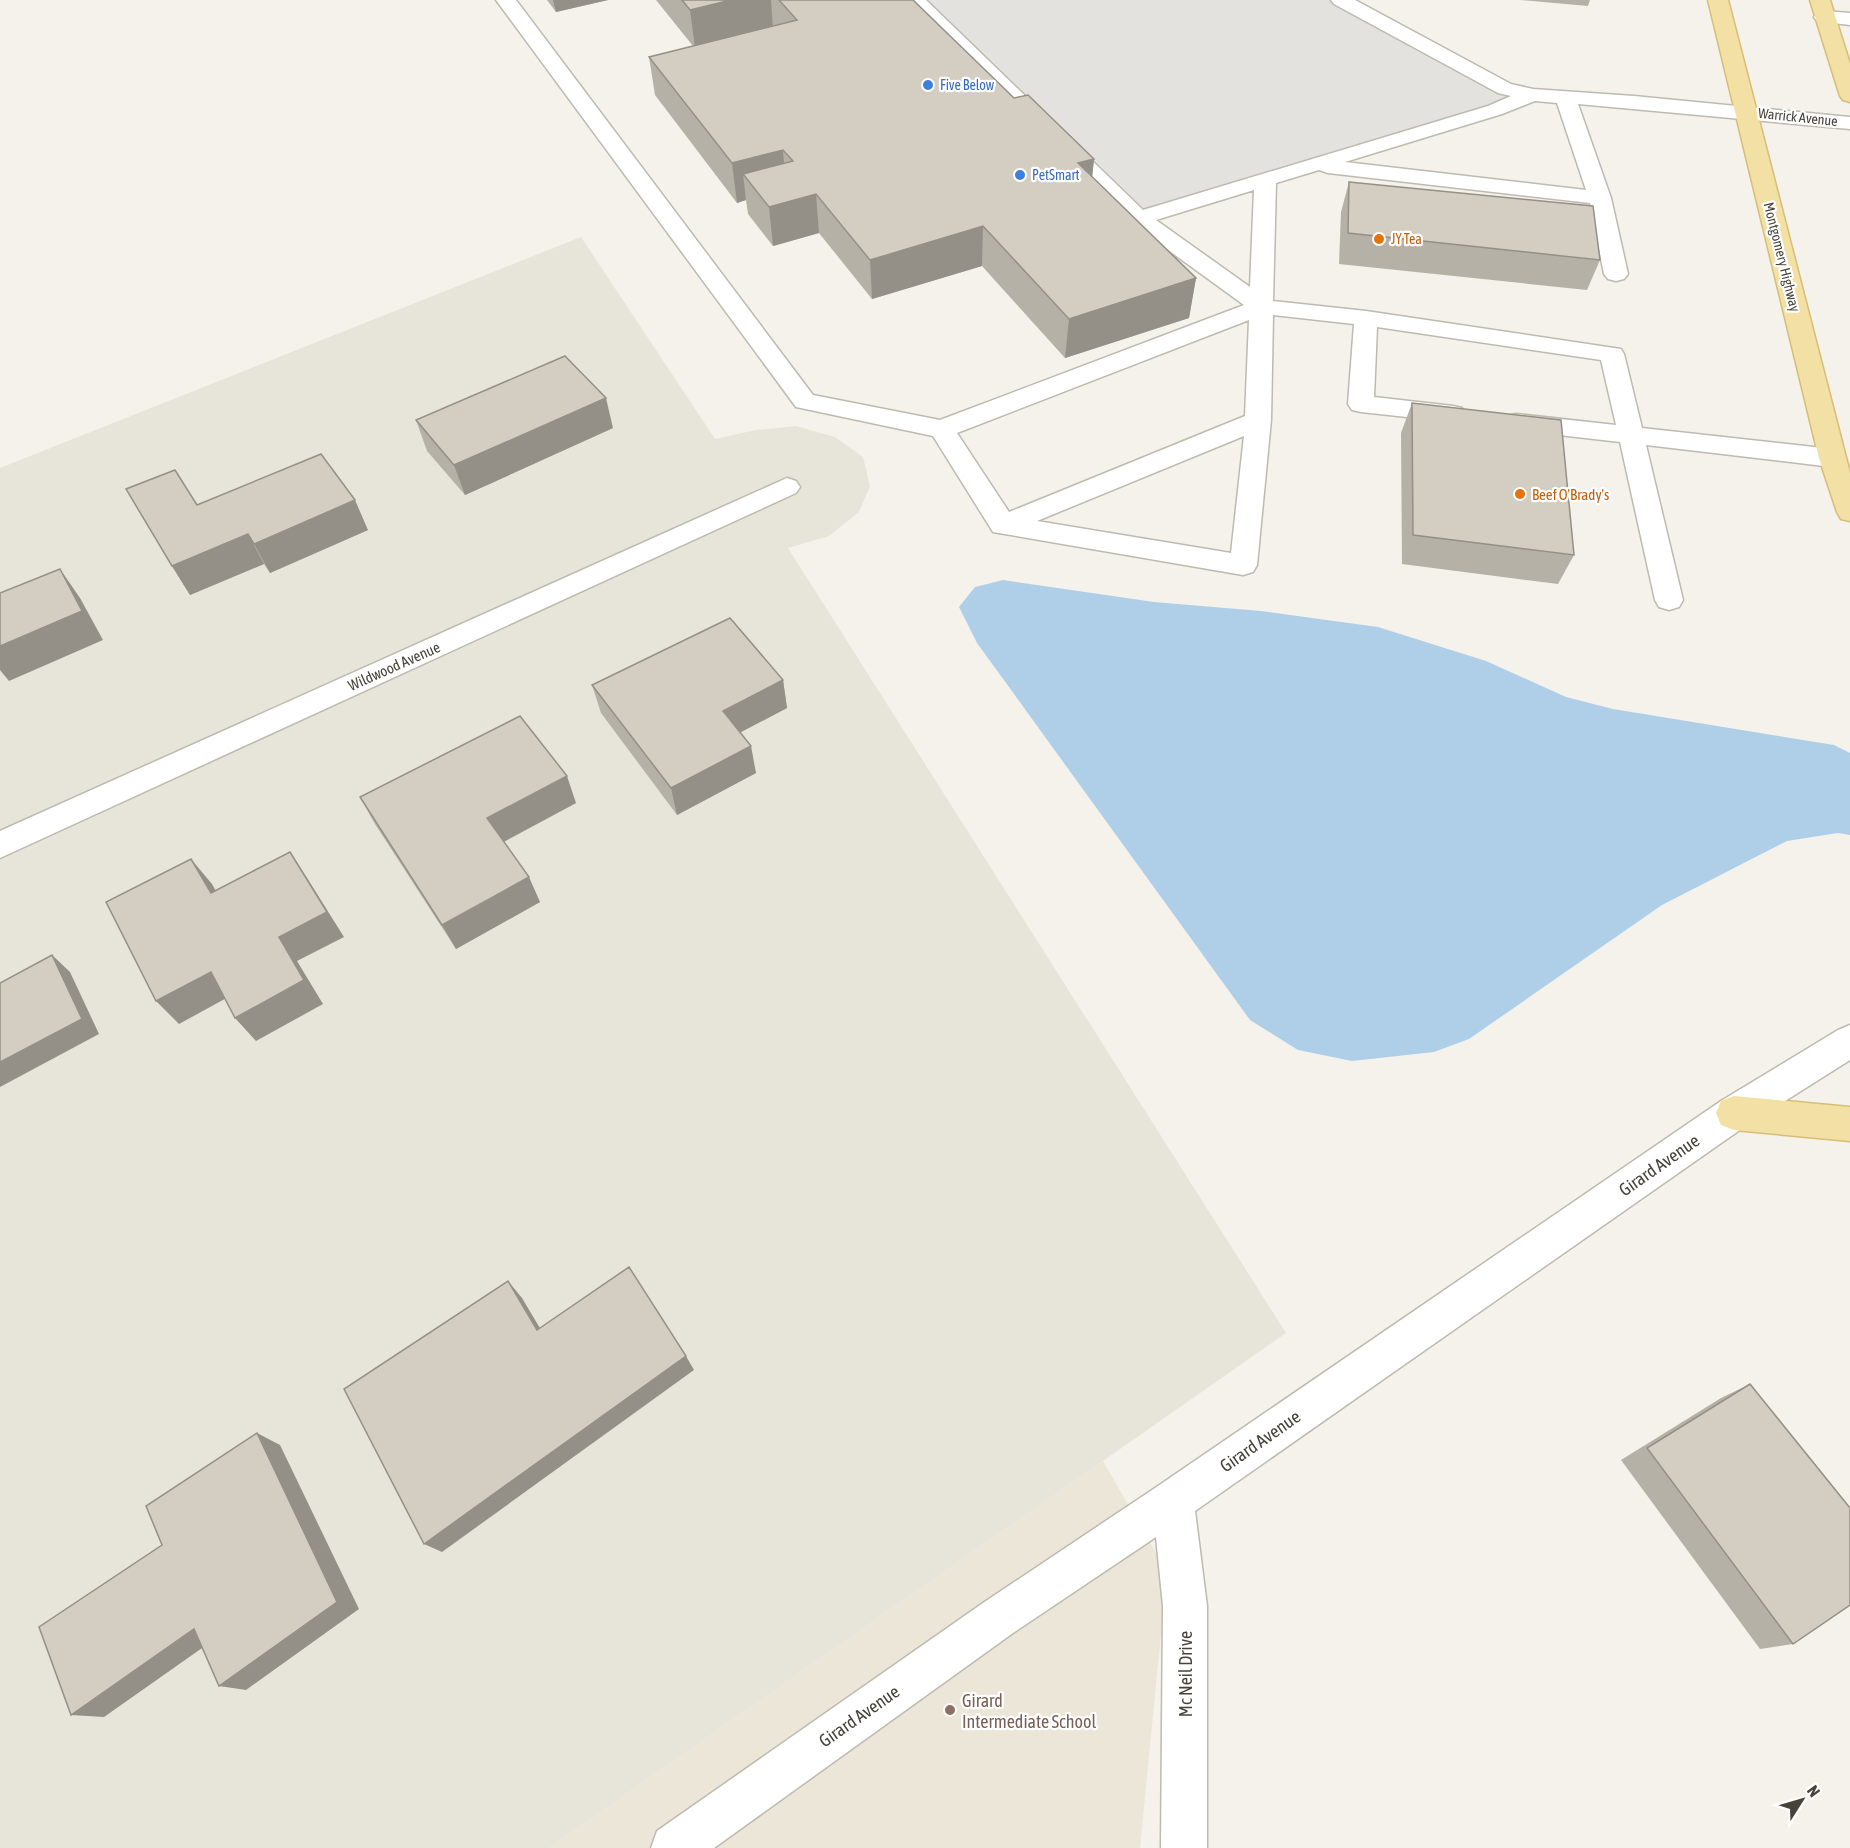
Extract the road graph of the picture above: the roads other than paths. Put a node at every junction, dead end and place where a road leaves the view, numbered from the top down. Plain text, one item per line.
1 (506, 0) edge
2 (915, 0) edge
3 (1341, 0) edge
4 (1718, 0) edge
5 (1822, 8) edge
6 (1850, 19) edge
7 (1533, 95) junction
8 (1850, 96) edge
9 (1566, 98) junction
10 (1745, 112) junction
11 (1850, 123) edge
12 (1314, 165) junction
13 (1265, 180) junction
14 (1600, 198) junction
15 (1139, 218) junction
16 (1616, 274) dead end
17 (1262, 307) junction
18 (1366, 318) junction
19 (1258, 420) junction
20 (942, 429) junction
21 (1631, 435) junction
22 (1832, 458) junction
23 (788, 487) dead end
24 (1850, 512) edge
25 (1003, 525) junction
26 (1669, 600) dead end
27 (0, 845) edge
28 (1850, 1041) edge
29 (1734, 1113) junction
30 (1850, 1124) edge
31 (1173, 1501) junction
32 (674, 1848) edge
33 (1184, 1848) edge

1 - 20 street
2 - 15 street
3 - 7 street, Warrick Avenue
4 - 10 main road, Montgomery Highway
5 - 6 street
5 - 8 main road
7 - 9 street, Warrick Avenue
7 - 12 street
9 - 10 street, Warrick Avenue
9 - 14 street
10 - 11 street, Warrick Avenue
10 - 22 main road, Montgomery Highway
12 - 13 street
12 - 14 street
13 - 15 street
13 - 17 street
14 - 16 street
15 - 17 street
17 - 18 street
17 - 19 street
17 - 20 street
18 - 21 street
18 - 21 street
19 - 25 street
19 - 25 street
20 - 25 street
21 - 22 street
21 - 26 street
22 - 24 main road, Montgomery Highway
23 - 27 street, Wildwood Avenue
28 - 29 street, Girard Avenue
29 - 30 main road
29 - 31 street, Girard Avenue
31 - 32 street, Girard Avenue
31 - 33 street, Mc Neil Drive

